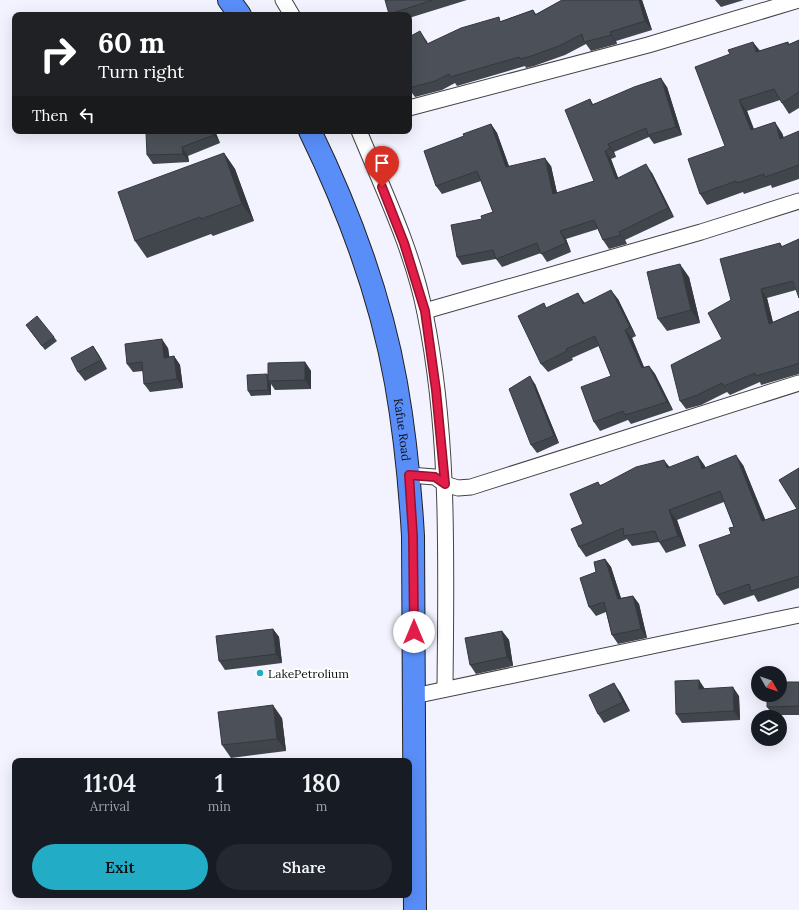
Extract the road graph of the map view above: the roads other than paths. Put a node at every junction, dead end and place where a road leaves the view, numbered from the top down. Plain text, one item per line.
1 (229, 0) edge
2 (283, 0) edge
3 (799, 0) edge
4 (238, 12) edge
5 (290, 12) edge
6 (412, 107) edge
7 (311, 134) edge
8 (360, 134) edge
9 (799, 201) edge
10 (425, 311) junction
11 (799, 383) edge
12 (409, 475) junction
13 (445, 484) junction
14 (799, 615) edge
15 (445, 690) junction
16 (414, 696) junction
17 (415, 910) edge

1 - 4 highway
2 - 5 street
3 - 6 street
7 - 12 highway, Kafue Road
8 - 10 street
9 - 10 street
10 - 13 street
11 - 13 street
12 - 13 street
12 - 16 highway, Kafue Road
13 - 15 street
14 - 15 street
15 - 16 street
16 - 17 highway, Kafue Road

